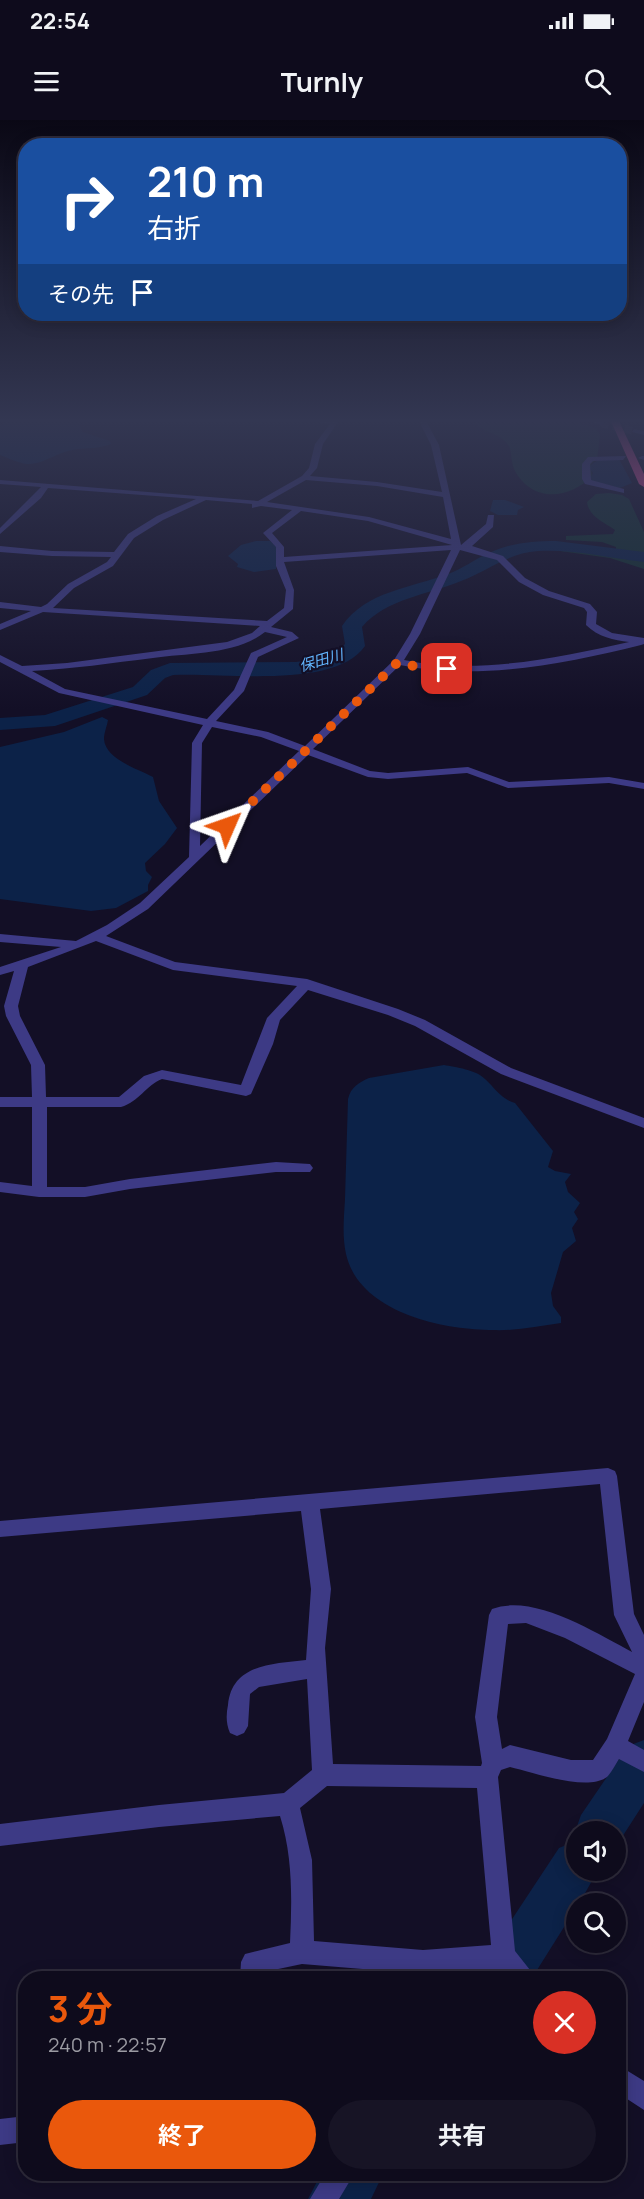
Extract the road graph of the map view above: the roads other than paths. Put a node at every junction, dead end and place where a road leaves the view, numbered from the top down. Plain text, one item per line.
1 (16, 516) edge
2 (166, 516) edge
3 (274, 516) edge
4 (290, 516) edge
5 (348, 516) edge
6 (452, 516) edge
7 (491, 517) dead end
8 (264, 524) dead end
9 (0, 531) edge
10 (460, 546) junction
11 (0, 549) edge
12 (116, 555) junction
13 (279, 560) junction
14 (0, 605) edge
15 (42, 610) junction
16 (268, 626) junction
17 (0, 627) edge
18 (644, 641) edge
19 (0, 658) edge
20 (398, 662) junction
21 (0, 669) edge
22 (19, 669) junction
23 (210, 722) junction
24 (308, 749) junction
25 (644, 786) edge
26 (194, 856) junction
27 (97, 937) junction
28 (0, 938) edge
29 (76, 944) junction
30 (22, 965) junction
31 (0, 971) edge
32 (307, 983) junction
33 (39, 1101) junction
34 (0, 1102) edge
35 (644, 1123) edge
36 (305, 1168) dead end
37 (0, 1187) edge
38 (39, 1192) junction
39 (309, 1501) junction
40 (0, 1529) edge
41 (644, 1656) edge
42 (644, 1666) edge
43 (316, 1668) junction
44 (644, 1677) edge
45 (237, 1726) dead end
46 (615, 1746) junction
47 (644, 1761) edge
48 (490, 1770) junction
49 (323, 1775) junction
50 (288, 1804) junction
51 (0, 1835) edge
52 (302, 1952) junction
53 (504, 1956) junction
54 (252, 1971) edge
55 (495, 1971) edge
56 (516, 1971) edge
57 (626, 2083) edge
58 (644, 2097) edge
59 (18, 2130) edge
60 (0, 2132) edge
61 (336, 2181) edge
62 (323, 2199) edge

1 - 9 street
2 - 12 street
3 - 8 street
4 - 13 street
5 - 10 street
6 - 10 street
7 - 10 street
10 - 13 street
10 - 18 street
10 - 20 street
11 - 12 street
12 - 15 street
13 - 16 street
14 - 15 street
15 - 16 street
15 - 17 street
16 - 22 street
16 - 23 street
18 - 20 street
19 - 22 street
20 - 24 street
21 - 22 street
22 - 23 street
23 - 24 street
23 - 26 street
24 - 25 street
24 - 26 street
26 - 27 street
27 - 29 street
27 - 32 street
28 - 29 street
29 - 30 street
30 - 31 street
30 - 33 street
32 - 33 street
32 - 35 street
33 - 34 street
33 - 38 street
36 - 38 street
37 - 38 street
39 - 40 street
39 - 41 street
39 - 43 street
42 - 48 street
43 - 45 street
43 - 49 street
44 - 46 street
46 - 47 street
46 - 48 street
48 - 49 street
48 - 53 street
49 - 50 street
50 - 51 street
50 - 52 street
52 - 53 street
52 - 54 street
53 - 55 street
53 - 56 street
57 - 58 street
59 - 60 street
61 - 62 street

